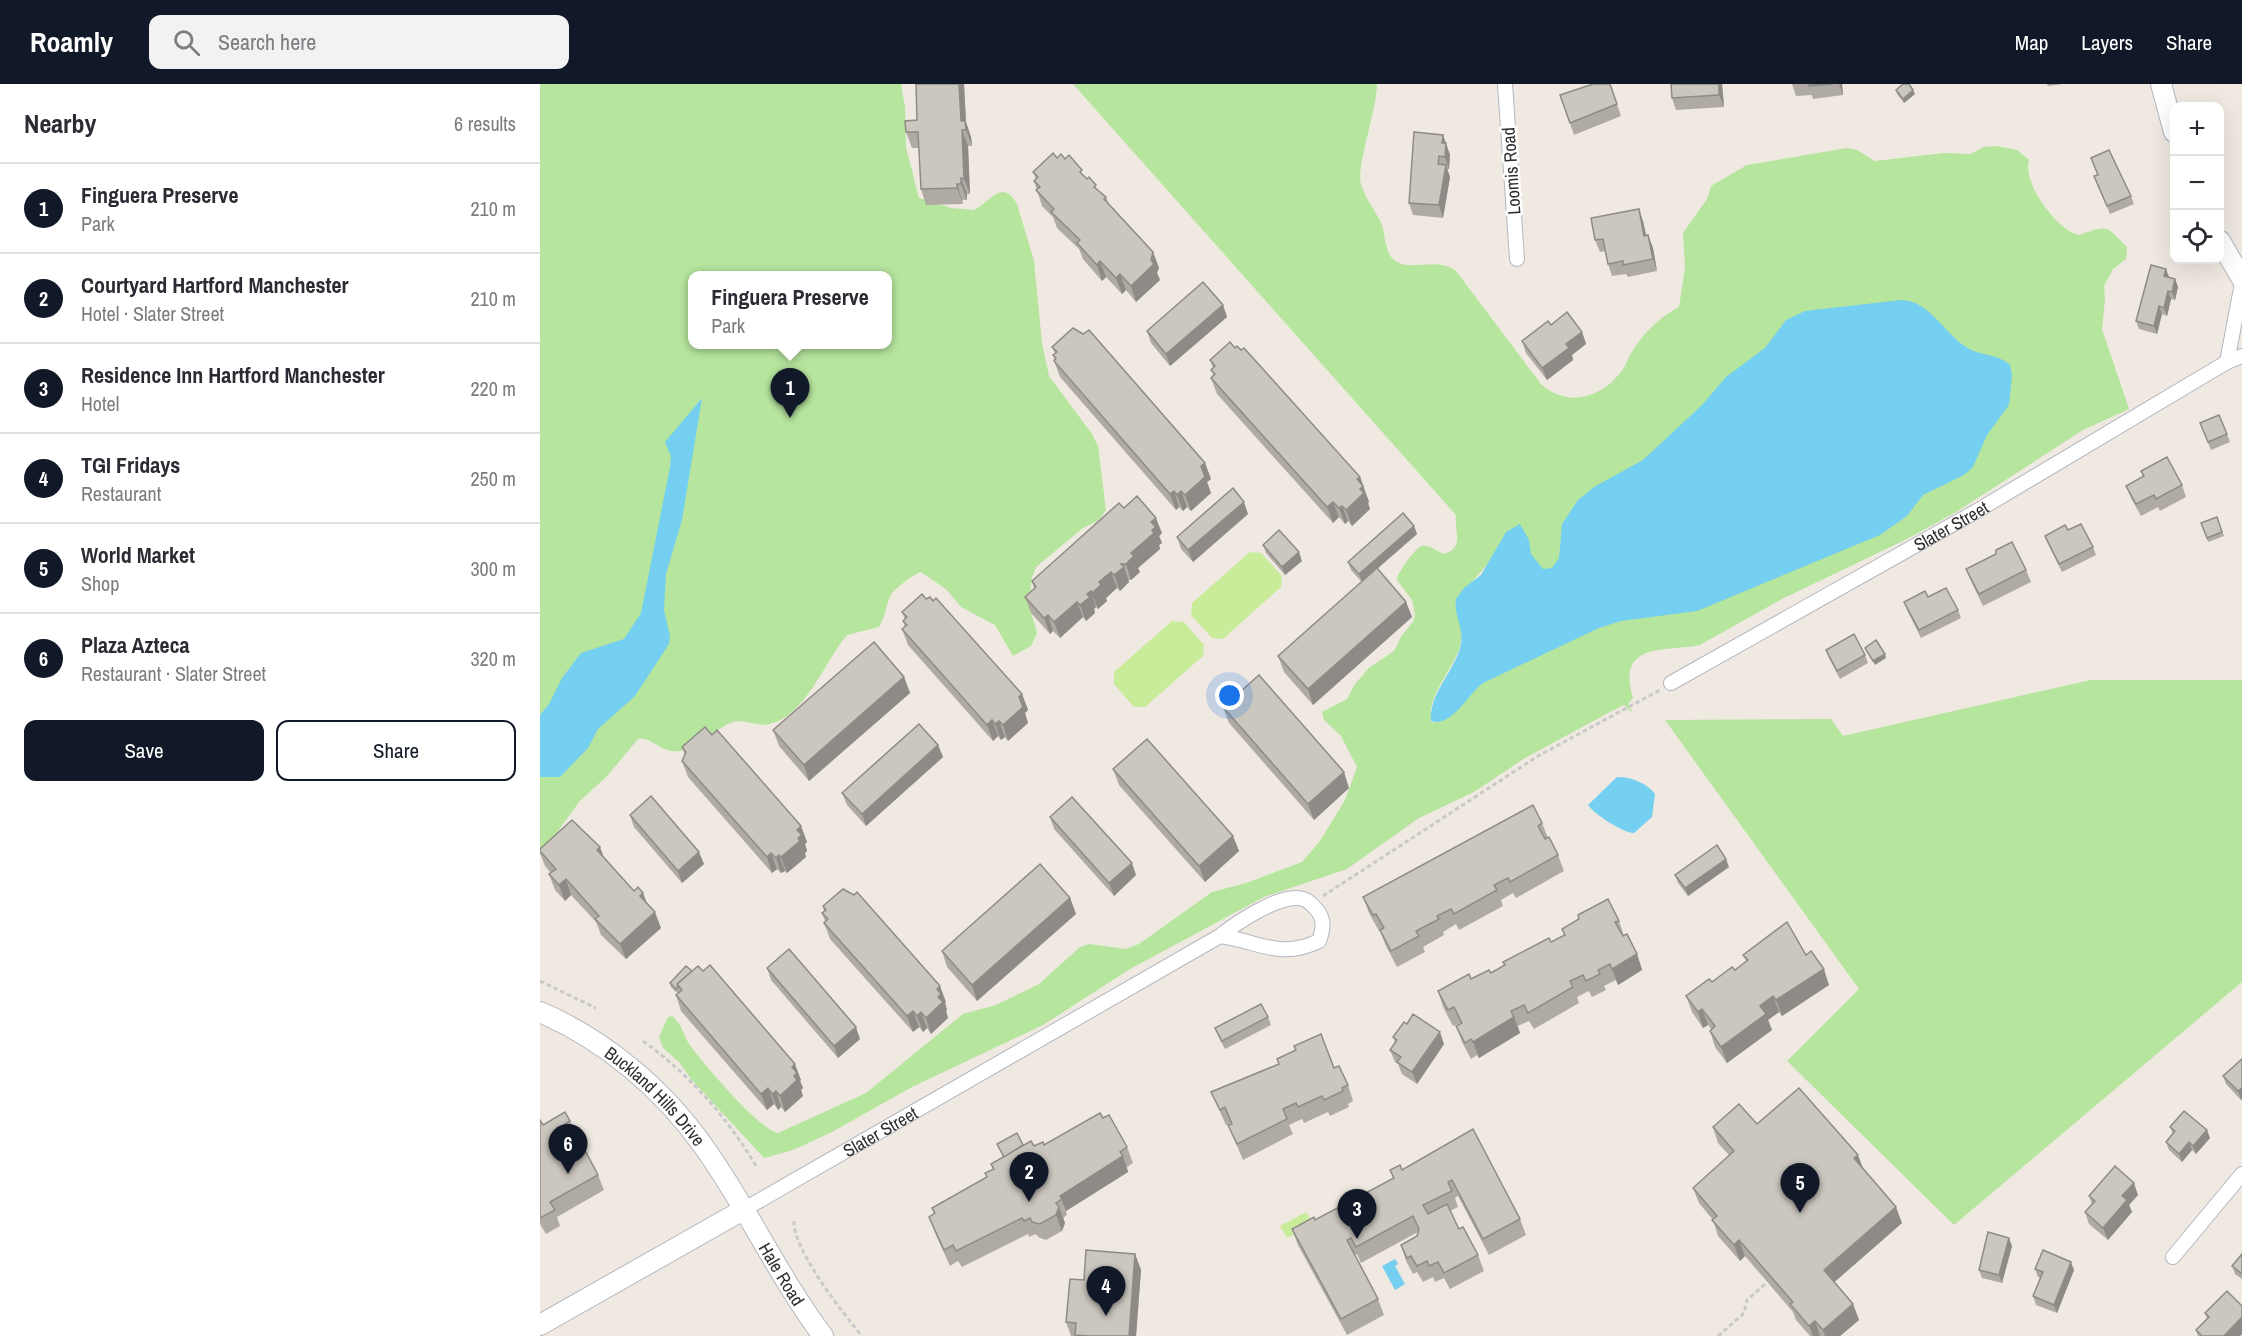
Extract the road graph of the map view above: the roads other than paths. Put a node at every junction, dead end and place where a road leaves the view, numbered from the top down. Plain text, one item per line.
1 (1505, 84) edge
2 (2161, 84) edge
3 (2170, 115) edge
4 (2224, 248) edge
5 (1517, 259) dead end
6 (2242, 281) edge
7 (2242, 356) edge
8 (2227, 362) junction
9 (1671, 683) road end
10 (1220, 936) junction
11 (540, 1012) edge
12 (2242, 1174) edge
13 (743, 1210) junction
14 (2173, 1257) dead end
15 (540, 1325) edge
16 (823, 1336) edge

1 - 5 street, Loomis Road
2 - 3 street
4 - 6 street
6 - 8 street
7 - 8 street, Slater Street
8 - 9 street, Slater Street
10 - 10 street, Slater Street
10 - 13 street, Slater Street
11 - 13 street, Buckland Hills Drive
12 - 14 street
13 - 15 street, Slater Street
13 - 16 street, Hale Road

